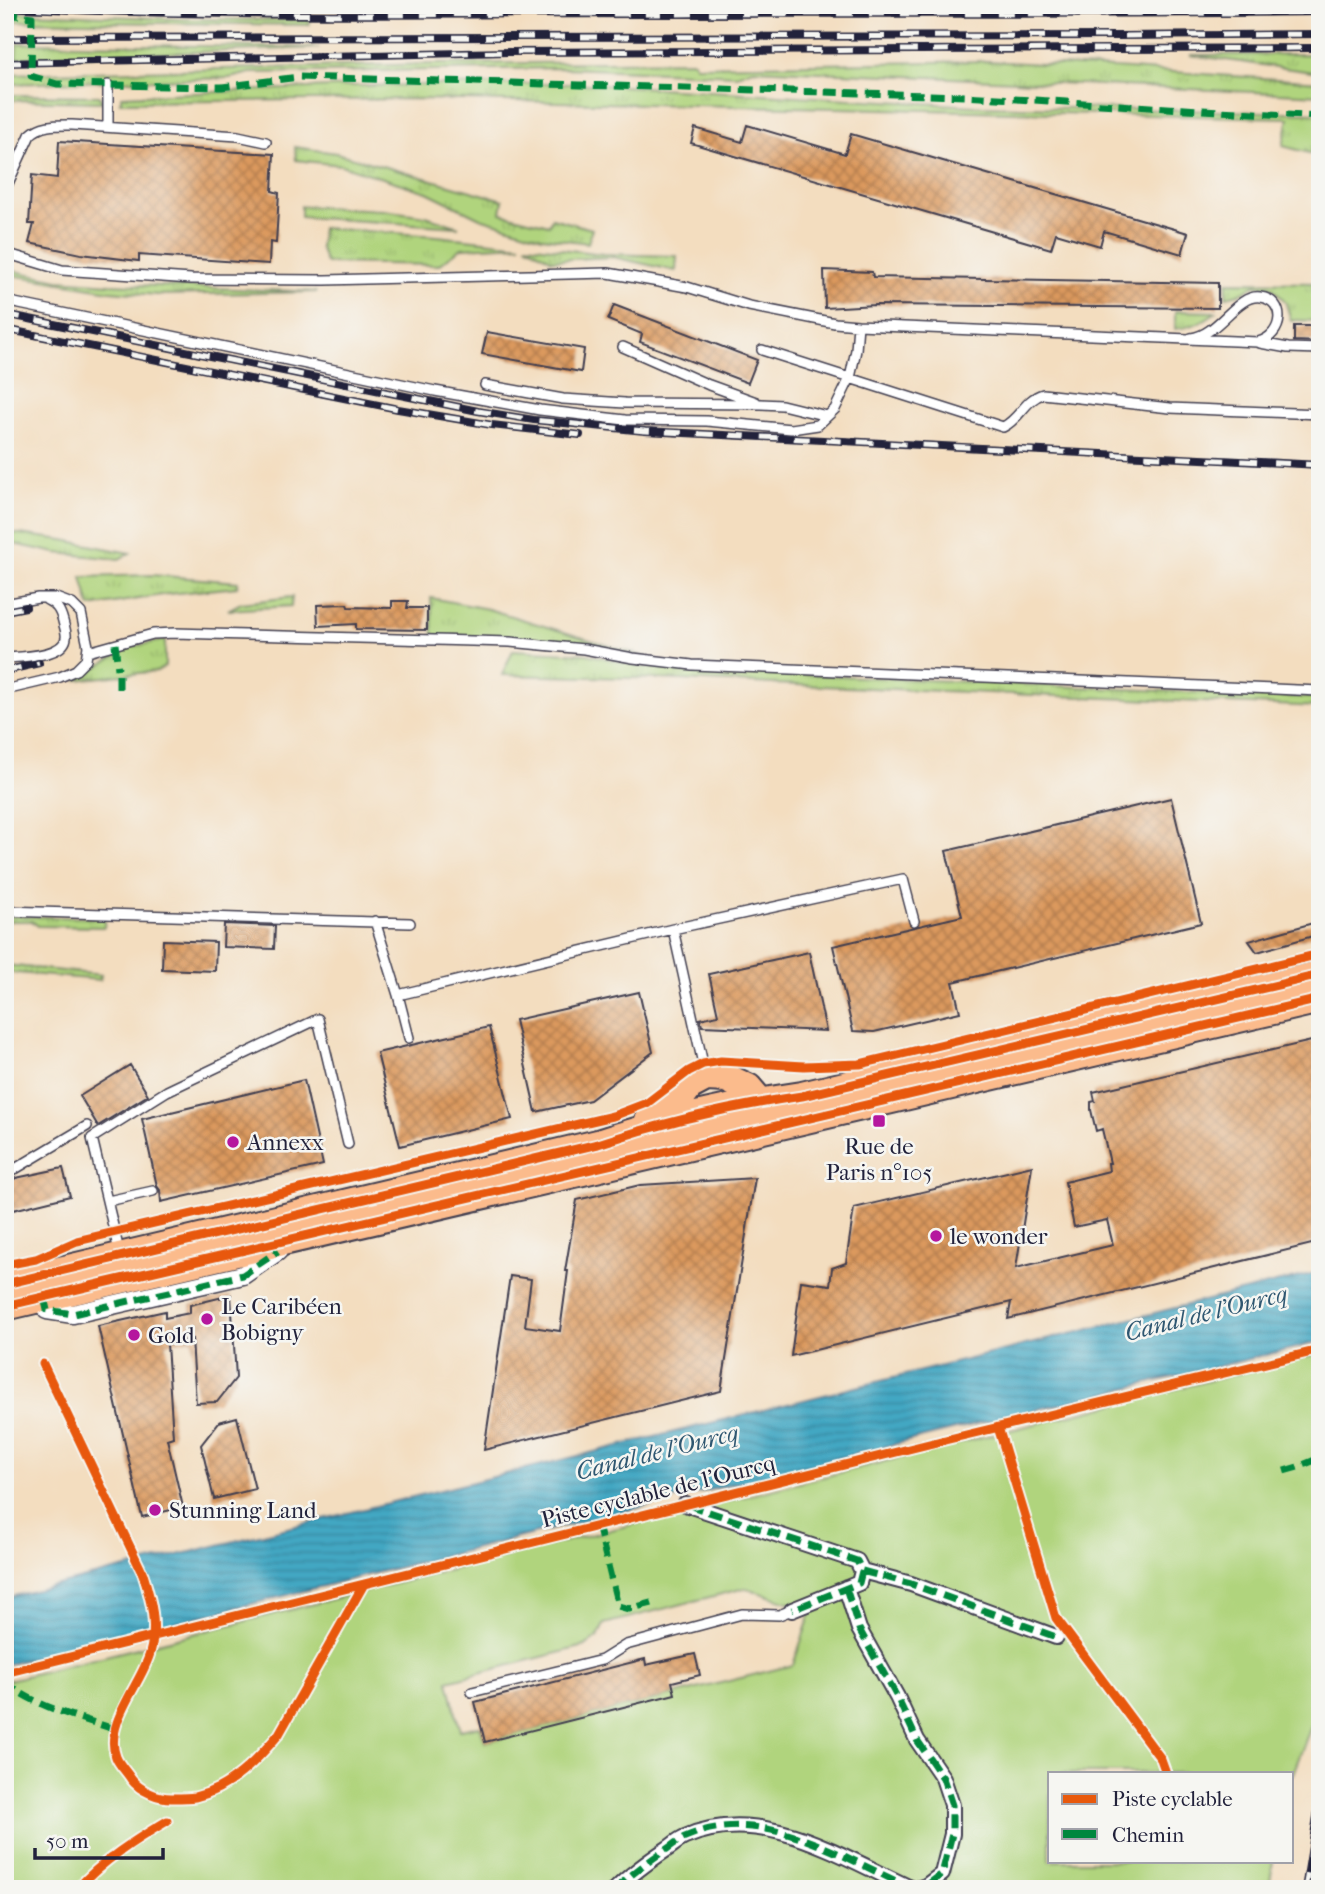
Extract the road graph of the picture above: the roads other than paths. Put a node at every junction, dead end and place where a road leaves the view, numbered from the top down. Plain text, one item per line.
1 (108, 85) dead end
2 (108, 127) junction
3 (266, 142) dead end
4 (5, 190) edge
5 (5, 253) edge
6 (5, 301) edge
7 (858, 325) junction
8 (1191, 338) junction
9 (1251, 341) junction
10 (623, 346) dead end
11 (1320, 349) edge
12 (762, 350) dead end
13 (850, 378) junction
14 (485, 385) dead end
15 (761, 404) junction
16 (1320, 414) edge
17 (827, 416) junction
18 (38, 598) junction
19 (5, 604) edge
20 (88, 653) junction
21 (5, 658) edge
22 (5, 690) edge
23 (1320, 691) edge
24 (5, 911) edge
25 (375, 921) junction
26 (914, 921) dead end
27 (411, 923) dead end
28 (673, 929) junction
29 (1320, 975) edge
30 (398, 995) junction
31 (1320, 999) edge
32 (408, 1038) dead end
33 (706, 1077) junction
34 (760, 1102) junction
35 (87, 1126) dead end
36 (637, 1131) junction
37 (348, 1144) dead end
38 (620, 1161) junction
39 (5, 1175) edge
40 (153, 1191) dead end
41 (108, 1201) junction
42 (278, 1251) dead end
43 (120, 1256) junction
44 (5, 1284) edge
45 (44, 1297) junction
46 (5, 1306) edge
47 (685, 1504) dead end
48 (862, 1571) junction
49 (846, 1588) junction
50 (792, 1610) joint
51 (1056, 1637) dead end
52 (472, 1692) dead end
53 (616, 1889) edge
54 (915, 1889) edge

1 - 2 lane
2 - 3 lane
2 - 4 lane
5 - 7 lane
6 - 17 lane
7 - 8 lane
7 - 13 lane
8 - 9 lane
8 - 9 lane
9 - 11 lane
10 - 15 lane
12 - 13 lane
13 - 16 lane
13 - 17 lane
14 - 15 lane
15 - 17 lane
18 - 19 lane
18 - 20 lane
18 - 21 lane
20 - 22 lane
20 - 23 lane
24 - 25 lane
25 - 27 lane
25 - 30 lane
26 - 28 lane
28 - 30 lane
28 - 33 lane
29 - 34 main road
30 - 32 lane
31 - 38 main road
33 - 34 main road
33 - 36 main road
34 - 36 main road
34 - 38 main road
35 - 39 lane
36 - 43 main road
37 - 41 lane
38 - 45 main road
40 - 41 lane
41 - 43 lane
42 - 45 street
43 - 44 main road
45 - 46 main road
47 - 48 street
48 - 49 street
48 - 51 street
49 - 50 street
49 - 54 street
50 - 52 lane
53 - 54 street

